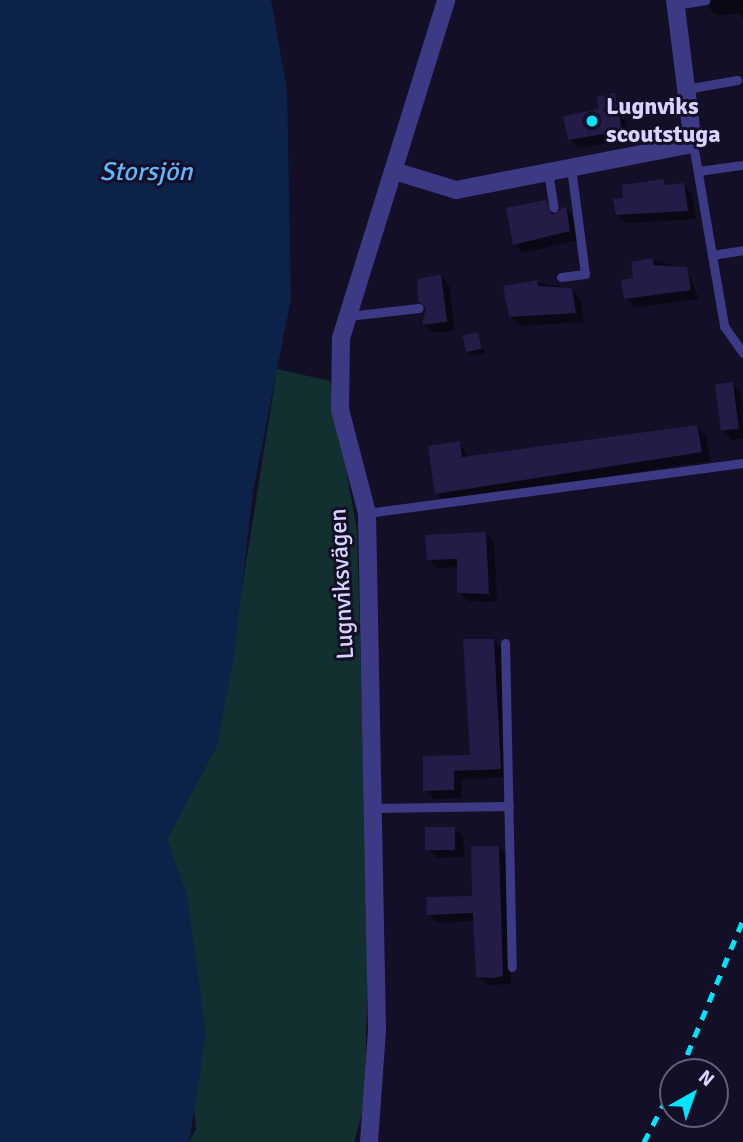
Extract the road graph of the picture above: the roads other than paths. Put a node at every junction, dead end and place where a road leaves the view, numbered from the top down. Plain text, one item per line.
1 (446, 0) edge
2 (706, 0) edge
3 (675, 2) edge
4 (737, 80) dead end
5 (686, 89) junction
6 (693, 144) junction
7 (741, 165) edge
8 (571, 167) junction
9 (394, 171) junction
10 (698, 171) junction
11 (548, 172) junction
12 (554, 208) dead end
13 (743, 250) edge
14 (712, 255) junction
15 (561, 277) dead end
16 (419, 308) dead end
17 (346, 316) junction
18 (743, 353) edge
19 (743, 463) edge
20 (366, 513) junction
21 (505, 643) dead end
22 (509, 806) junction
23 (373, 808) junction
24 (512, 967) dead end
25 (369, 1142) edge

1 - 9 street, Lugnviksvägen
2 - 3 lane
3 - 5 street
4 - 5 lane
5 - 6 street
6 - 8 street
6 - 10 lane
7 - 10 lane
8 - 11 street
8 - 15 lane
9 - 11 street
9 - 17 street, Lugnviksvägen
10 - 14 lane
11 - 12 lane
13 - 14 lane
14 - 18 lane
16 - 17 lane
17 - 20 street, Lugnviksvägen
19 - 20 lane
20 - 23 street, Lugnviksvägen
21 - 22 lane
22 - 23 lane
22 - 24 lane
23 - 25 street, Lugnviksvägen

